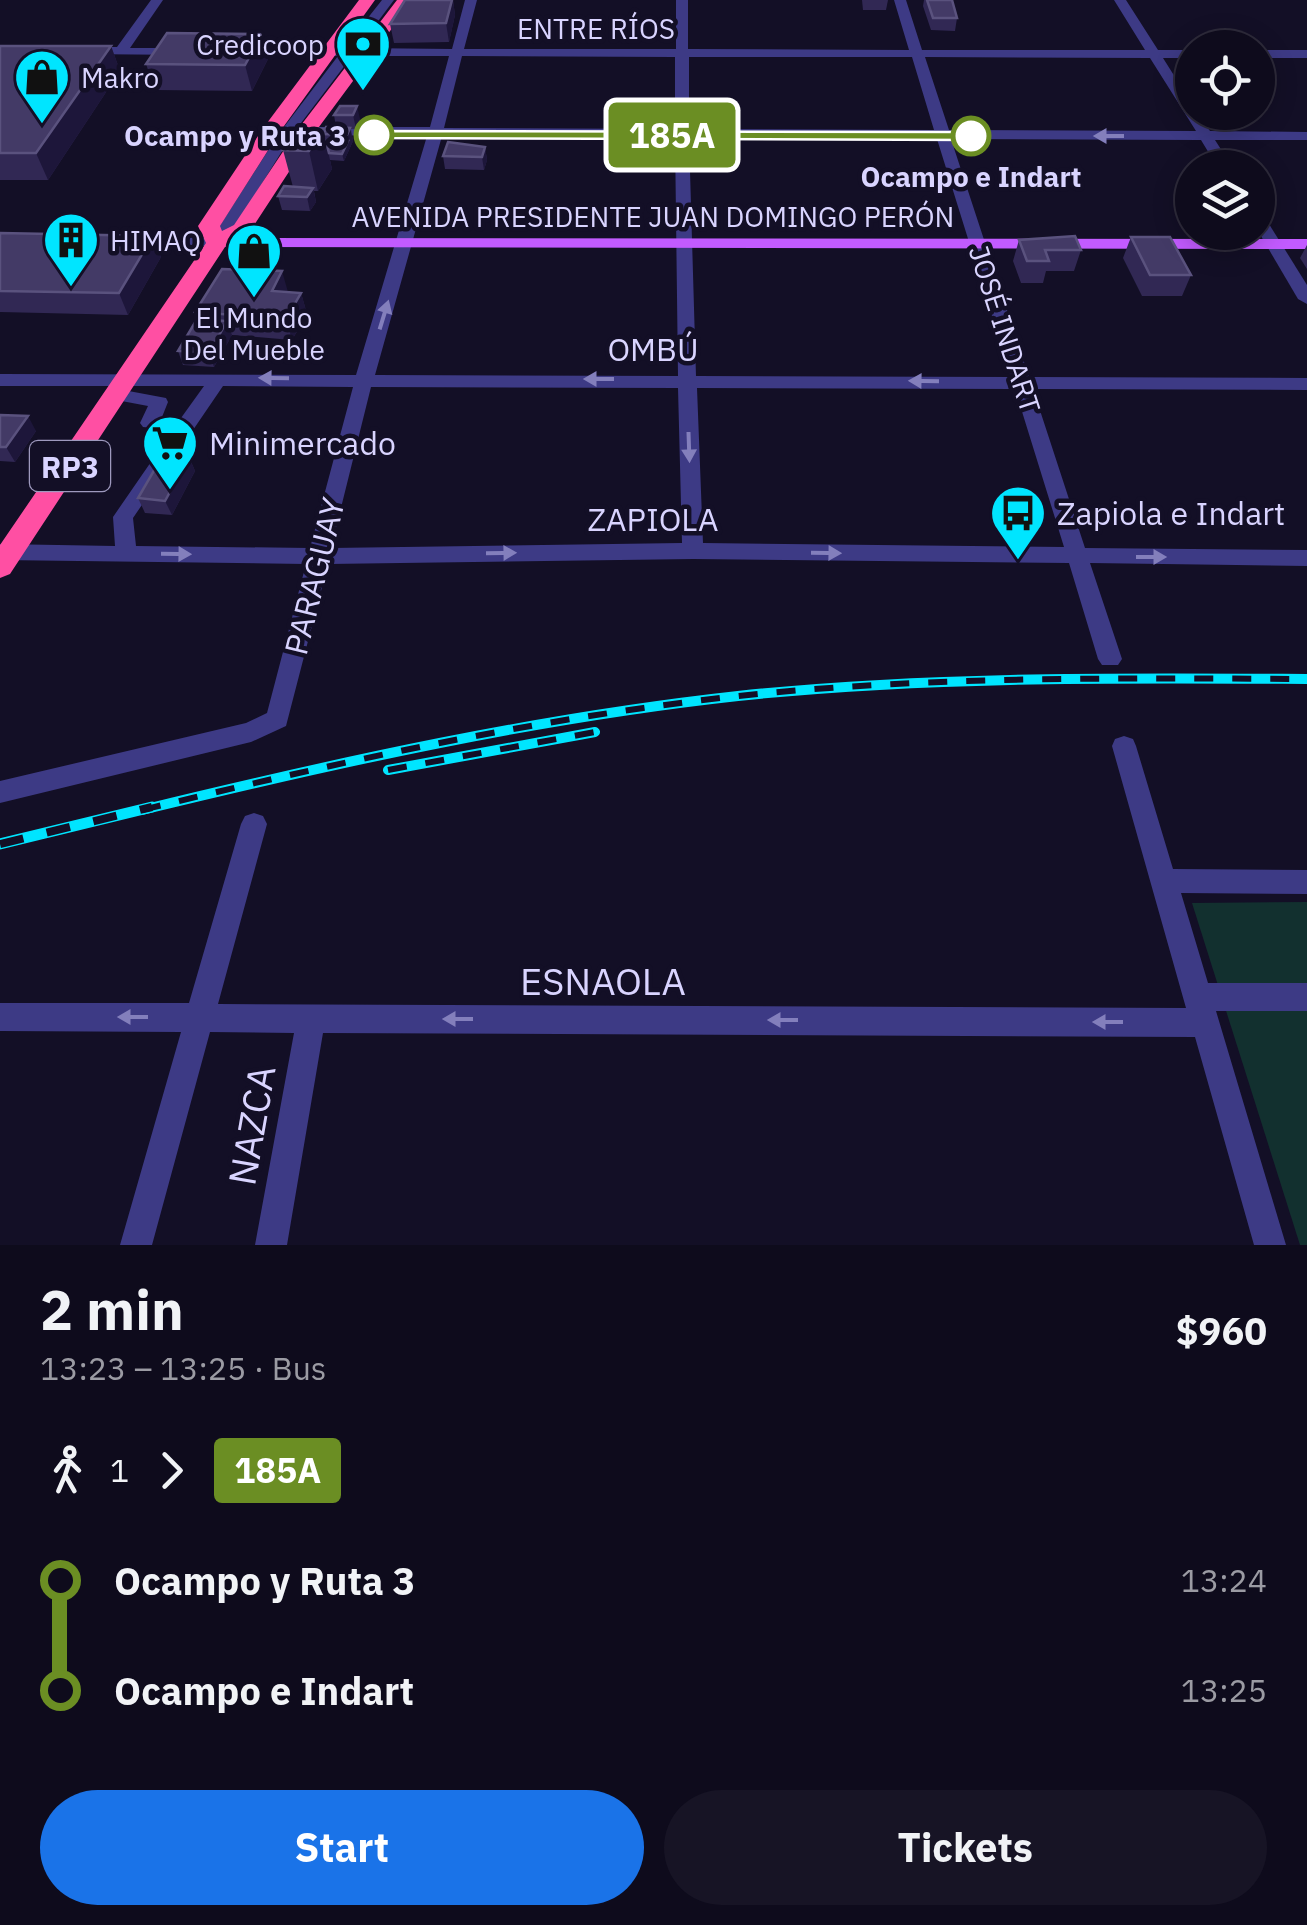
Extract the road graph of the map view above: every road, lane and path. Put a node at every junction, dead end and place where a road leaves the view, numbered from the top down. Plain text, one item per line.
1 (157, 0) edge
2 (367, 0) edge
3 (388, 0) edge
4 (396, 0) edge
5 (405, 0) edge
6 (471, 0) edge
7 (682, 0) edge
8 (900, 0) edge
9 (1120, 0) edge
10 (69, 51) edge
11 (121, 51) junction
12 (196, 52) edge
13 (215, 52) edge
14 (327, 53) junction
15 (357, 53) junction
16 (458, 53) junction
17 (683, 53) junction
18 (917, 54) junction
19 (1155, 54) junction
20 (1175, 54) edge
21 (1275, 54) edge
22 (1307, 54) edge
23 (288, 132) junction
24 (434, 135) junction
25 (683, 135) junction
26 (943, 136) junction
27 (1206, 136) junction
28 (1307, 136) edge
29 (1223, 150) edge
30 (104, 240) edge
31 (684, 242) junction
32 (217, 243) junction
33 (406, 243) junction
34 (978, 244) junction
35 (1175, 244) edge
36 (1275, 244) edge
37 (1307, 244) edge
38 (1275, 247) edge
39 (1307, 299) edge
40 (219, 378) junction
41 (686, 379) junction
42 (0, 380) edge
43 (364, 380) junction
44 (1022, 382) junction
45 (1307, 384) edge
46 (123, 387) junction
47 (188, 425) junction
48 (692, 551) junction
49 (126, 554) junction
50 (318, 556) junction
51 (3, 557) edge
52 (1078, 557) junction
53 (1307, 558) edge
54 (1110, 659) dead end
55 (1124, 746) dead end
56 (0, 792) edge
57 (254, 824) dead end
58 (1163, 880) junction
59 (1307, 882) edge
60 (1307, 997) edge
61 (1202, 1010) junction
62 (0, 1016) edge
63 (198, 1017) junction
64 (311, 1018) junction
65 (136, 1245) edge
66 (271, 1245) edge
67 (1270, 1245) edge

1 - 11 street
2 - 14 highway, RP3
3 - 15 street
4 - 15 street
5 - 15 highway, RP3
6 - 16 street, PARAGUAY
7 - 17 street
8 - 18 street, JOSÉ INDART
9 - 19 street
10 - 11 street
11 - 12 street
13 - 14 street, ENTRE RÍOS
14 - 15 street, ENTRE RÍOS
14 - 23 highway, RP3
15 - 16 street, ENTRE RÍOS
15 - 23 highway, RP3
16 - 17 street, ENTRE RÍOS
16 - 24 street, PARAGUAY
17 - 18 street, ENTRE RÍOS
17 - 25 street
18 - 19 street, ENTRE RÍOS
18 - 26 street, JOSÉ INDART
19 - 20 street, ENTRE RÍOS
19 - 27 street
21 - 22 street
23 - 24 street
23 - 32 highway, RP3
23 - 32 highway, RP3
24 - 25 street
24 - 33 street, PARAGUAY
25 - 26 street
25 - 31 street
27 -> 26 street
26 - 34 street, JOSÉ INDART
27 - 28 street
27 - 29 street
30 - 32 street, AVENIDA PRESIDENTE JUAN DOMINGO PERÓN
31 - 33 main road, AVENIDA PRESIDENTE JUAN DOMINGO PERÓN
31 - 34 main road, AVENIDA PRESIDENTE JUAN DOMINGO PERÓN
31 - 41 street
32 - 33 main road, AVENIDA PRESIDENTE JUAN DOMINGO PERÓN
32 - 46 highway, RP3
43 -> 33 street, PARAGUAY
34 - 35 main road, AVENIDA PRESIDENTE JUAN DOMINGO PERÓN
34 - 44 street, JOSÉ INDART
36 - 37 main road, AVENIDA PRESIDENTE JUAN DOMINGO PERÓN
38 - 39 street
43 -> 40 street, OMBÚ
40 - 46 street, OMBÚ
40 - 47 street
41 -> 43 street, OMBÚ
44 -> 41 street, OMBÚ
41 -> 48 street
42 - 46 street, OMBÚ
43 - 50 street, PARAGUAY
44 - 45 street, OMBÚ
44 - 52 street, JOSÉ INDART
46 - 47 street
46 - 51 highway, RP3
47 - 49 street
50 -> 48 street, ZAPIOLA
48 -> 52 street, ZAPIOLA
49 -> 50 street, ZAPIOLA
49 - 51 street, ZAPIOLA
50 - 56 street, PARAGUAY
52 -> 53 street, ZAPIOLA
52 - 54 street, JOSÉ INDART
55 - 58 street
57 - 63 street
58 - 59 street
58 - 61 street
60 - 61 street, ESNAOLA
61 -> 64 street, ESNAOLA
61 - 67 street
63 -> 62 street, ESNAOLA
63 - 64 street, ESNAOLA
63 - 65 street
64 - 66 street, NAZCA

